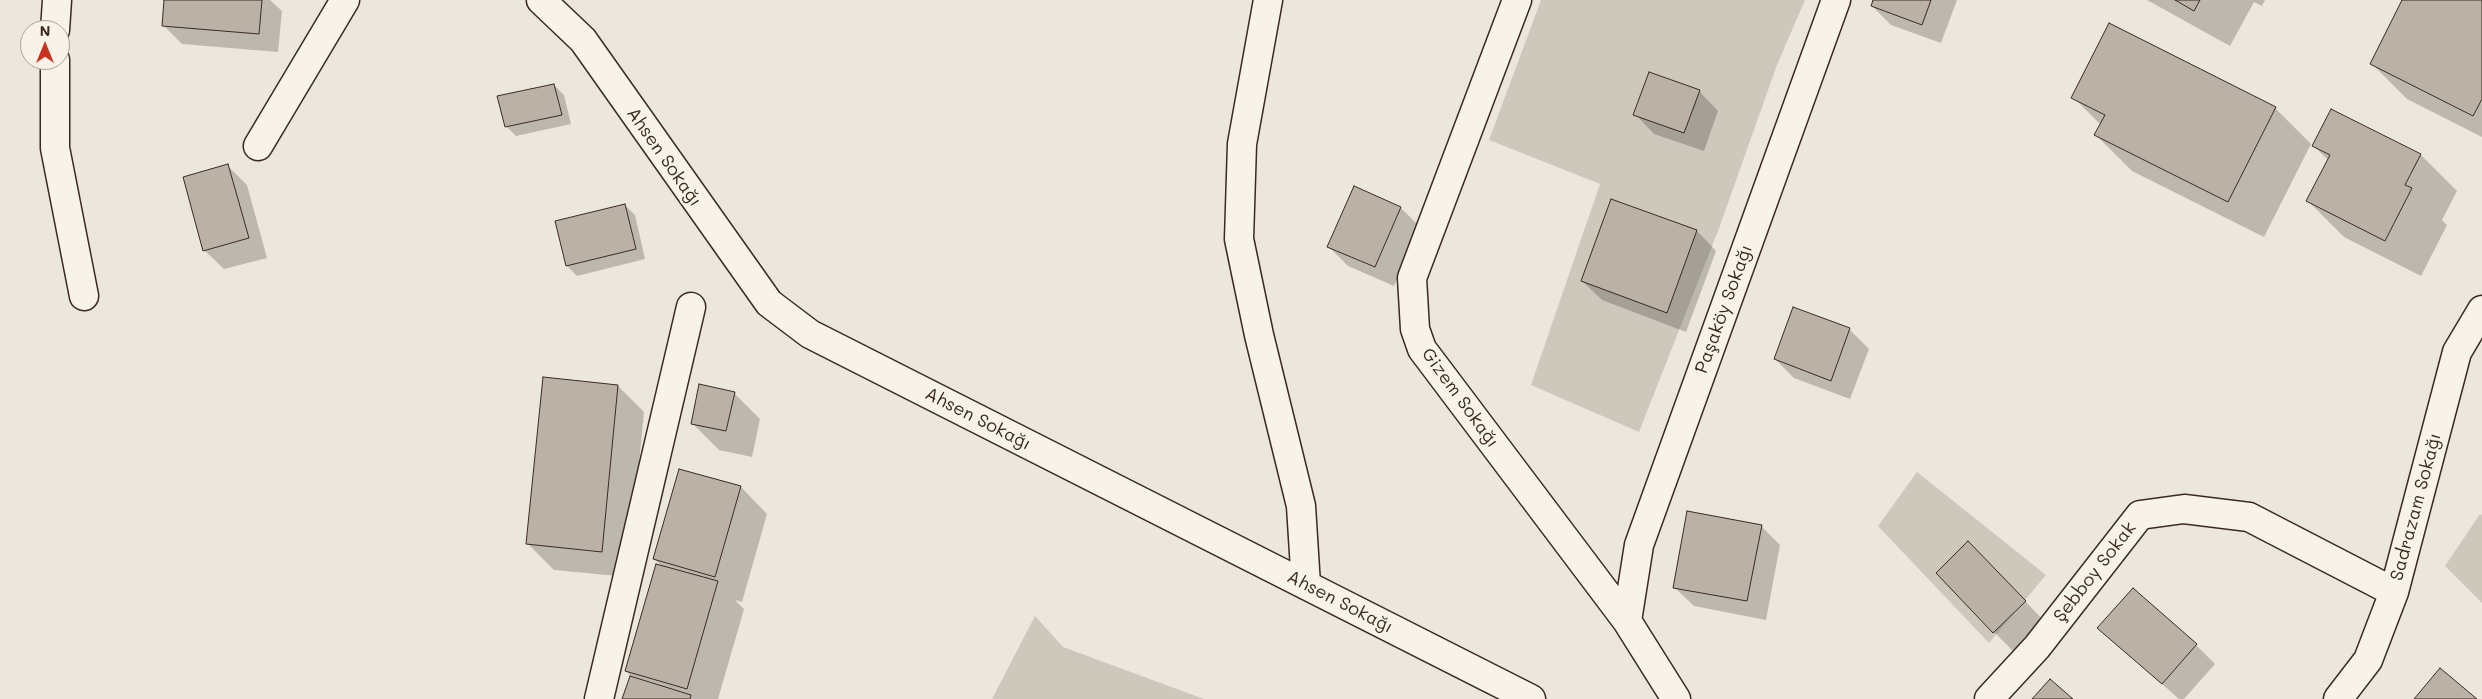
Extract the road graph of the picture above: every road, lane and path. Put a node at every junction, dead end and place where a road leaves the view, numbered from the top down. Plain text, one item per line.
1 (57, 0) edge
2 (345, 0) edge
3 (541, 0) edge
4 (1268, 0) edge
5 (1517, 0) edge
6 (1836, 0) edge
7 (56, 20) edge
8 (55, 70) edge
9 (258, 146) dead end
10 (84, 296) dead end
11 (691, 306) dead end
12 (2482, 310) edge
13 (1306, 585) junction
14 (2394, 592) junction
15 (1628, 621) junction
16 (599, 699) edge
17 (1532, 699) edge
18 (1676, 699) edge
19 (1989, 699) edge
20 (2338, 699) edge

1 - 7 street
2 - 9 street
3 - 13 street, Ahsen Sokağı
4 - 13 street
5 - 15 street, Gizem Sokağı
6 - 15 street, Paşaköy Sokağı
8 - 10 street
11 - 16 street
12 - 14 street, Sadrazam Sokağı
13 - 17 street, Ahsen Sokağı
14 - 19 street, Şebboy Sokak
14 - 20 street, Sadrazam Sokağı
15 - 18 street, Gizem Sokağı

